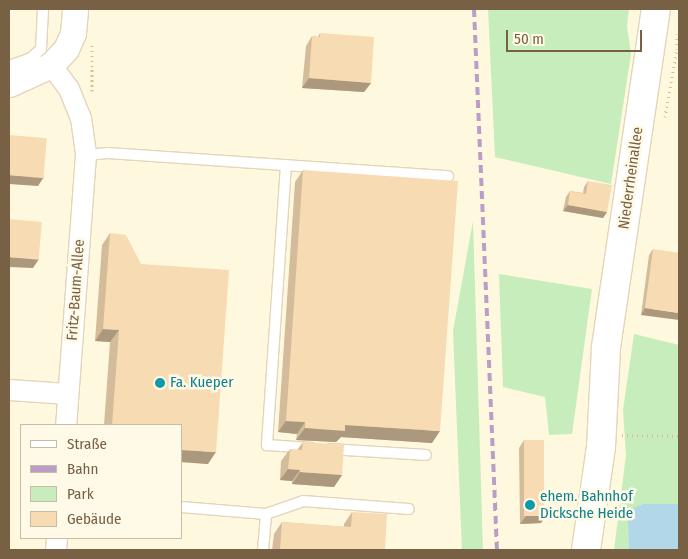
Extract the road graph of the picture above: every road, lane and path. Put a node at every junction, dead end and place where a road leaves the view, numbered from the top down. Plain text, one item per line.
1 (43, 9) edge
2 (75, 9) edge
3 (656, 9) edge
4 (50, 65) junction
5 (9, 66) edge
6 (9, 84) edge
7 (86, 155) junction
8 (286, 165) junction
9 (448, 176) dead end
10 (606, 347) junction
11 (9, 390) edge
12 (68, 394) junction
13 (66, 424) edge
14 (619, 435) dead end
15 (679, 436) edge
16 (426, 456) dead end
17 (182, 506) edge
18 (408, 509) dead end
19 (266, 514) junction
20 (263, 550) edge
21 (570, 550) edge
22 (586, 550) edge

1 - 5 lane
2 - 4 street
3 - 10 main road, Niederrheinallee
4 - 6 street
4 - 7 street, Fritz-Baum-Allee
7 - 8 lane
7 - 12 street, Fritz-Baum-Allee
8 - 9 lane
8 - 16 lane
10 - 21 main road, Niederrheinallee
10 - 22 main road, Niederrheinallee
11 - 12 street
12 - 13 street, Fritz-Baum-Allee
14 - 15 path
17 - 19 lane
18 - 19 lane
19 - 20 lane

